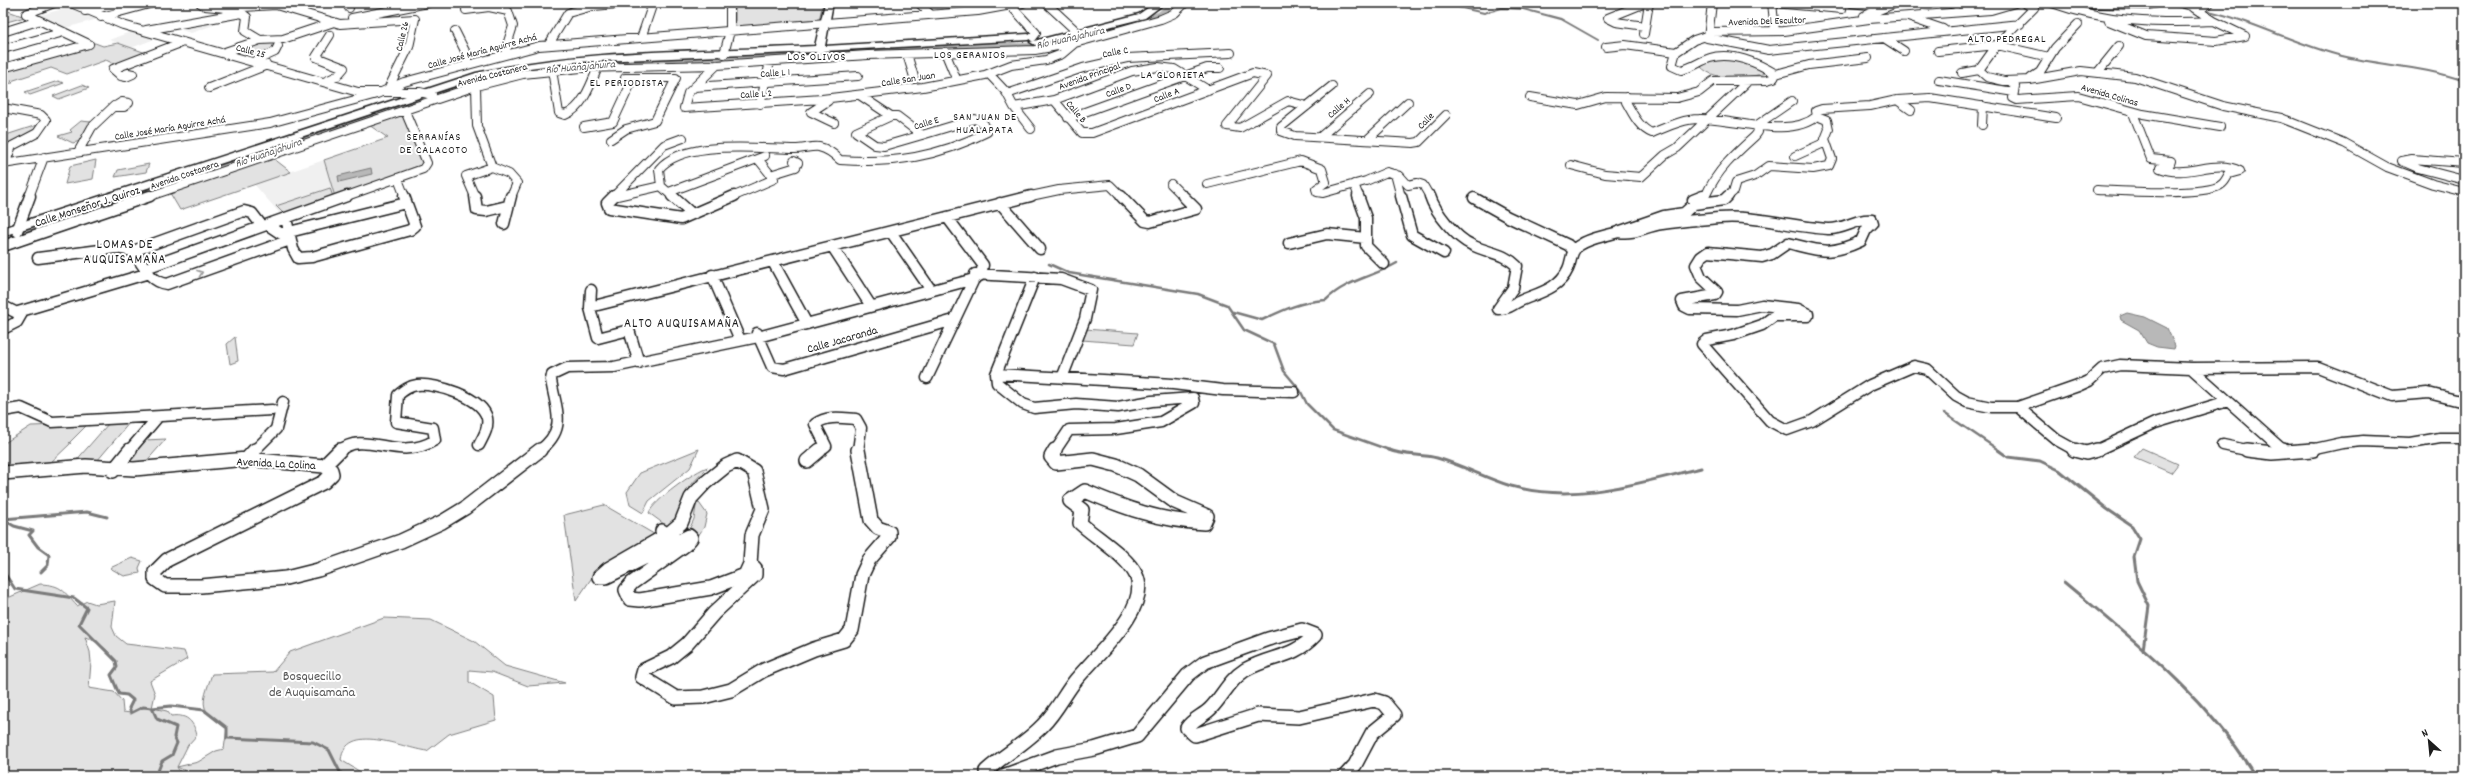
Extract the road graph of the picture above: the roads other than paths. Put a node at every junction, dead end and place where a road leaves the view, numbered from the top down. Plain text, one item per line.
1 (54, 3) edge
2 (71, 3) edge
3 (122, 3) edge
4 (154, 3) edge
5 (200, 3) edge
6 (425, 3) edge
7 (569, 3) edge
8 (572, 3) edge
9 (630, 3) edge
10 (653, 3) edge
11 (730, 3) edge
12 (829, 3) edge
13 (836, 3) edge
14 (919, 3) edge
15 (1023, 3) edge
16 (1046, 3) edge
17 (1156, 3) edge
18 (1161, 3) edge
19 (1186, 3) edge
20 (1645, 3) edge
21 (1649, 3) edge
22 (1772, 3) edge
23 (1851, 3) edge
24 (2015, 3) edge
25 (2024, 3) edge
26 (2052, 3) edge
27 (2061, 3) edge
28 (2181, 3) edge
29 (2210, 3) edge
30 (1710, 4) edge
31 (1891, 4) edge
32 (1956, 4) edge
33 (2157, 4) edge
34 (593, 6) junction
35 (1011, 6) junction
36 (1840, 6) edge
37 (2195, 8) junction
38 (466, 10) dead end
39 (85, 11) junction
40 (568, 13) junction
41 (1936, 13) junction
42 (931, 15) junction
43 (1905, 16) junction
44 (2099, 16) junction
45 (101, 17) junction
46 (1862, 20) junction
47 (2214, 21) junction
48 (38, 22) junction
49 (332, 22) junction
50 (828, 23) junction
51 (2020, 24) junction
52 (2078, 24) dead end
53 (1645, 26) junction
54 (1812, 28) junction
55 (141, 30) junction
56 (1075, 30) junction
57 (1948, 30) junction
58 (455, 31) dead end
59 (730, 31) junction
60 (3, 32) edge
61 (64, 32) junction
62 (1775, 32) junction
63 (1644, 34) dead end
64 (330, 35) dead end
65 (1709, 35) junction
66 (641, 38) junction
67 (1884, 38) junction
68 (1032, 39) junction
69 (260, 40) junction
70 (183, 42) junction
71 (1075, 43) junction
72 (549, 44) junction
73 (1834, 44) junction
74 (1997, 45) junction
75 (278, 46) dead end
76 (1606, 46) dead end
77 (2119, 46) dead end
78 (3, 48) edge
79 (826, 51) junction
80 (1904, 51) dead end
81 (945, 52) junction
82 (1676, 52) junction
83 (1938, 52) dead end
84 (222, 53) junction
85 (507, 54) junction
86 (907, 54) junction
87 (1231, 54) dead end
88 (724, 55) junction
89 (2049, 57) junction
90 (1868, 58) dead end
91 (255, 62) junction
92 (770, 62) junction
93 (717, 64) junction
94 (267, 65) junction
95 (467, 65) junction
96 (3, 68) edge
97 (628, 68) junction
98 (1220, 68) dead end
99 (597, 69) junction
100 (1979, 70) junction
101 (552, 72) junction
102 (2098, 72) junction
103 (1962, 73) dead end
104 (989, 74) junction
105 (1776, 74) junction
106 (121, 76) dead end
107 (858, 76) dead end
108 (955, 76) dead end
109 (1184, 76) junction
110 (914, 77) dead end
111 (629, 79) junction
112 (1939, 80) dead end
113 (2028, 80) junction
114 (324, 82) junction
115 (2011, 82) junction
116 (765, 83) junction
117 (1746, 83) dead end
118 (476, 86) junction
119 (1332, 86) dead end
120 (3, 87) edge
121 (694, 87) junction
122 (209, 88) dead end
123 (388, 89) junction
124 (1208, 90) junction
125 (3, 91) edge
126 (358, 92) junction
127 (2014, 92) junction
128 (377, 94) junction
129 (1007, 94) junction
130 (1370, 94) dead end
131 (1973, 95) junction
132 (432, 96) junction
133 (861, 96) junction
134 (1530, 97) dead end
135 (1628, 97) junction
136 (830, 100) junction
137 (1054, 100) junction
138 (1897, 100) junction
139 (1792, 101) dead end
140 (1408, 102) dead end
141 (345, 103) junction
142 (760, 104) junction
143 (1306, 106) junction
144 (1983, 106) junction
145 (118, 107) dead end
146 (1014, 107) junction
147 (3, 108) edge
148 (1911, 110) dead end
149 (405, 112) junction
150 (2133, 113) junction
151 (1446, 115) dead end
152 (891, 116) junction
153 (1817, 116) junction
154 (1068, 118) junction
155 (2056, 118) dead end
156 (1706, 120) junction
157 (834, 123) dead end
158 (1757, 125) junction
159 (1982, 125) dead end
160 (584, 127) dead end
161 (2220, 127) dead end
162 (1031, 129) dead end
163 (1086, 134) joint
164 (922, 135) junction
165 (1320, 137) junction
166 (683, 138) dead end
167 (612, 139) dead end
168 (1367, 140) junction
169 (1826, 142) junction
170 (12, 146) junction
171 (3, 147) edge
172 (782, 148) junction
173 (78, 152) junction
174 (1795, 156) dead end
175 (44, 158) junction
176 (758, 159) junction
177 (794, 161) dead end
178 (2464, 162) edge
179 (4, 164) edge
180 (1571, 165) dead end
181 (492, 167) junction
182 (1395, 174) junction
183 (770, 175) junction
184 (398, 179) junction
185 (2464, 180) edge
186 (1171, 184) dead end
187 (1207, 184) dead end
188 (1354, 184) junction
189 (660, 186) junction
190 (2097, 190) dead end
191 (669, 192) junction
192 (2464, 192) edge
193 (617, 196) junction
194 (1474, 198) dead end
195 (406, 203) junction
196 (1000, 203) junction
197 (507, 206) junction
198 (692, 214) junction
199 (1664, 216) junction
200 (947, 217) junction
201 (286, 218) junction
202 (504, 224) dead end
203 (265, 225) junction
204 (18, 229) junction
205 (3, 232) edge
206 (891, 232) junction
207 (1618, 232) junction
208 (3, 235) edge
209 (291, 236) junction
210 (1366, 238) junction
211 (1288, 243) dead end
212 (3, 246) edge
213 (832, 246) junction
214 (1040, 249) dead end
215 (133, 250) junction
216 (1574, 251) junction
217 (1444, 253) dead end
218 (38, 258) dead end
219 (773, 262) junction
220 (1384, 264) dead end
221 (148, 272) junction
222 (712, 275) junction
223 (977, 277) junction
224 (1035, 277) junction
225 (929, 288) junction
226 (591, 290) dead end
227 (869, 305) junction
228 (3, 306) edge
229 (590, 307) junction
230 (19, 314) junction
231 (954, 320) junction
232 (806, 322) junction
233 (8, 327) edge
234 (3, 333) edge
235 (757, 335) junction
236 (740, 340) junction
237 (639, 363) junction
238 (2191, 368) junction
239 (996, 374) junction
240 (927, 378) dead end
241 (1062, 378) junction
242 (1294, 392) dead end
243 (2228, 400) junction
244 (283, 402) dead end
245 (2464, 402) edge
246 (2018, 407) junction
247 (3, 411) edge
248 (273, 412) junction
249 (158, 418) junction
250 (2464, 438) edge
251 (479, 445) dead end
252 (2222, 445) dead end
253 (2285, 452) junction
254 (245, 461) junction
255 (807, 461) dead end
256 (320, 465) junction
257 (115, 470) junction
258 (3, 473) edge
259 (22, 475) junction
260 (3, 478) edge
261 (750, 564) junction
262 (987, 776) edge
263 (1003, 776) edge
264 (1345, 776) edge

1 - 48 street
2 - 39 street, Calle 25
3 - 39 street
4 - 45 street
5 - 49 street
6 - 49 street
7 - 40 street
8 - 34 street
9 - 34 street
10 - 66 street
11 - 59 street
12 - 50 main road
13 - 50 main road
14 - 42 street
15 - 35 street, Calle José María Aguirre Achá
16 - 56 street
17 - 56 main road, Avenida Costanera
18 - 68 main road, Avenida Costanera
19 - 71 street, Calle Monseñor J. Quiroz
20 - 53 street
21 - 53 street
22 - 36 street
22 - 62 street
23 - 31 street
24 - 41 street, Avenida Del Escultor
25 - 51 street
26 - 44 street
27 - 33 street
28 - 37 street
29 - 37 street
30 - 65 street
31 - 46 street
32 - 41 street
34 - 40 street
35 - 42 street, Calle José María Aguirre Achá
35 - 68 street
36 - 46 street
37 - 47 street
38 - 85 street
39 - 45 street, Calle 25
40 - 72 street
41 - 43 street, Avenida Del Escultor
42 - 50 street, Calle José María Aguirre Achá
43 - 46 street, Avenida Del Escultor
43 - 57 street
44 - 47 street
44 - 47 street
45 - 55 street, Calle 25
46 - 54 street, Avenida Del Escultor
48 - 60 street
48 - 61 street
49 - 69 street
49 - 123 street, Calle 26
50 - 59 street, Calle José María Aguirre Achá
50 - 79 main road
51 - 57 street
51 - 74 street
52 - 89 street
53 - 63 street
54 - 62 street, Avenida Del Escultor
54 - 73 street
55 - 69 street
55 - 70 street, Calle 25
56 - 68 main road, Avenida Costanera
57 - 67 street
58 - 95 street
59 - 66 street, Calle José María Aguirre Achá
59 - 88 street
61 - 78 street
61 - 96 street
62 - 65 street, Avenida Del Escultor
64 - 114 street
65 - 73 street
65 - 82 street
66 - 72 street, Calle José María Aguirre Achá
67 - 73 street
67 - 80 street
68 - 79 main road, Avenida Costanera
69 - 84 street
70 - 84 street, Calle 25
70 - 106 street
71 - 81 street, Calle Monseñor J. Quiroz
71 - 104 street, Calle San Juan
72 - 85 street, Calle José María Aguirre Achá
74 - 83 street
74 - 89 street
74 - 100 street
75 - 91 street
76 - 82 street
77 - 102 street
79 - 86 street, Calle Monseñor J. Quiroz
79 - 88 main road, Avenida Costanera
79 - 92 street, Calle Monseñor J. Quiroz
81 - 86 street, Calle Monseñor J. Quiroz
81 - 108 street
82 - 105 street
84 - 91 street, Calle 25
85 - 95 street, Calle José María Aguirre Achá
86 - 110 street
87 - 129 street, Calle C
88 - 132 main road, Avenida Costanera
89 - 113 street
90 - 105 street
91 - 94 street, Calle 25
92 - 93 street, Calle Monseñor J. Quiroz
92 - 116 street
93 - 97 street, Calle Monseñor J. Quiroz
93 - 121 street
94 - 114 street, Calle 25
94 - 122 street
95 - 123 street, Calle José María Aguirre Achá
97 - 99 street, Calle Monseñor J. Quiroz
97 - 111 street
98 - 109 street, Calle D
99 - 101 street, Calle Monseñor J. Quiroz
99 - 101 street
100 - 103 street
100 - 115 street
101 - 118 street, Calle Monseñor J. Quiroz
102 - 113 street
102 - 192 street
104 - 129 street
104 - 133 street, Calle San Juan
105 - 135 street
107 - 116 street, Calle L 1
109 - 124 street, Avenida Principal
109 - 137 street, Avenida Principal
109 - 154 street, Calle D
111 - 160 street
111 - 167 street
112 - 131 street
113 - 115 street
114 - 126 street, Calle 25
115 - 127 street
116 - 121 street, Calle L 1
116 - 142 street
117 - 156 street
118 - 132 street, Calle Monseñor J. Quiroz
118 - 181 street
119 - 143 street
120 - 125 street
121 - 142 street, Calle L 2
123 - 128 street, Calle José María Aguirre Achá
124 - 143 street, Calle A
124 - 163 street, Calle A
126 - 128 street, Calle 25
126 - 141 street
127 - 131 street
127 - 150 street, Avenida Colinas
128 - 132 street, Calle 25
128 - 141 street, Calle José María Aguirre Achá
129 - 146 street
130 - 165 street, Calle H
131 - 138 street
131 - 144 street
132 - 149 street, Calle Monseñor J. Quiroz
132 - 204 main road, Avenida Costanera
133 - 136 street, Calle San Juan
133 - 152 street
134 - 135 street
135 - 156 street
136 - 142 street, Calle L 2
136 - 157 street
137 - 146 street, Avenida Principal
137 - 154 street, Calle B
138 - 148 street
138 - 153 street
139 - 158 street
140 - 168 street
141 - 173 street, Calle José María Aguirre Achá
143 - 165 street
144 - 155 street
144 - 159 street
145 - 173 street
146 - 162 street
147 - 170 street
149 - 184 street
149 - 212 street, Calle Monseñor J. Quiroz
150 - 161 street, Avenida Colinas
150 - 190 street
151 - 168 street, Calle
152 - 164 street
152 - 164 street, Calle E
153 - 158 street
153 - 169 street
154 - 163 street, Calle B
156 - 158 street
156 - 180 street
158 - 199 street
164 - 172 street, Calle E
165 - 168 street
166 - 193 street
169 - 174 street
169 - 199 street
170 - 171 street
170 - 179 street
172 - 176 street
172 - 189 street
173 - 175 street, Calle José María Aguirre Achá
175 - 179 street, Calle José María Aguirre Achá
175 - 204 street
176 - 183 street
176 - 191 street
177 - 183 street
178 - 185 street
181 - 197 street
181 - 197 street
182 - 188 street
182 - 216 street
182 - 217 street
183 - 198 street
184 - 195 street
184 - 201 street
186 - 196 street
187 - 188 street
188 - 210 street
189 - 191 street
189 - 193 street
191 - 198 street
193 - 198 street
194 - 216 street
195 - 209 street
195 - 209 street
196 - 200 street
196 - 214 street
197 - 202 street
199 - 207 street
200 - 206 street
200 - 223 street
201 - 203 street
201 - 209 street
203 - 209 street
203 - 215 street
203 - 221 street
204 - 205 main road, Avenida Costanera
204 - 208 main road, Avenida Costanera
206 - 213 street
206 - 225 street
207 - 216 street
207 - 246 street
221 -> 209 street
210 - 211 street
210 - 220 street
213 - 219 street
213 - 227 street
215 - 218 street
215 - 221 street
219 - 222 street
219 - 232 street
221 - 230 street
222 - 229 street
222 - 236 street
223 - 224 street
223 - 225 street
223 - 231 street
224 - 239 street
224 - 241 street
225 - 227 street
226 - 229 street
227 - 232 street
228 - 230 street
229 - 237 street
230 - 233 street
231 - 235 street, Calle Jacaranda
231 - 240 street
232 - 235 street
233 - 234 street
235 - 236 street
236 - 237 street
237 - 256 street
238 - 243 street
238 - 245 street
238 - 246 street
239 - 241 street
239 - 262 street
241 - 242 street
243 - 246 street
243 - 253 street
244 - 248 street
247 - 249 street
248 - 249 street
248 - 254 street
249 - 257 street
250 - 253 street
251 - 256 street
252 - 253 street
254 - 256 street, Avenida La Colina
254 - 257 street, Avenida La Colina
255 - 261 street
257 - 259 street, Avenida La Colina
258 - 259 street, Avenida La Colina
259 - 260 street, Avenida La Colina
261 - 261 street
263 - 264 street

